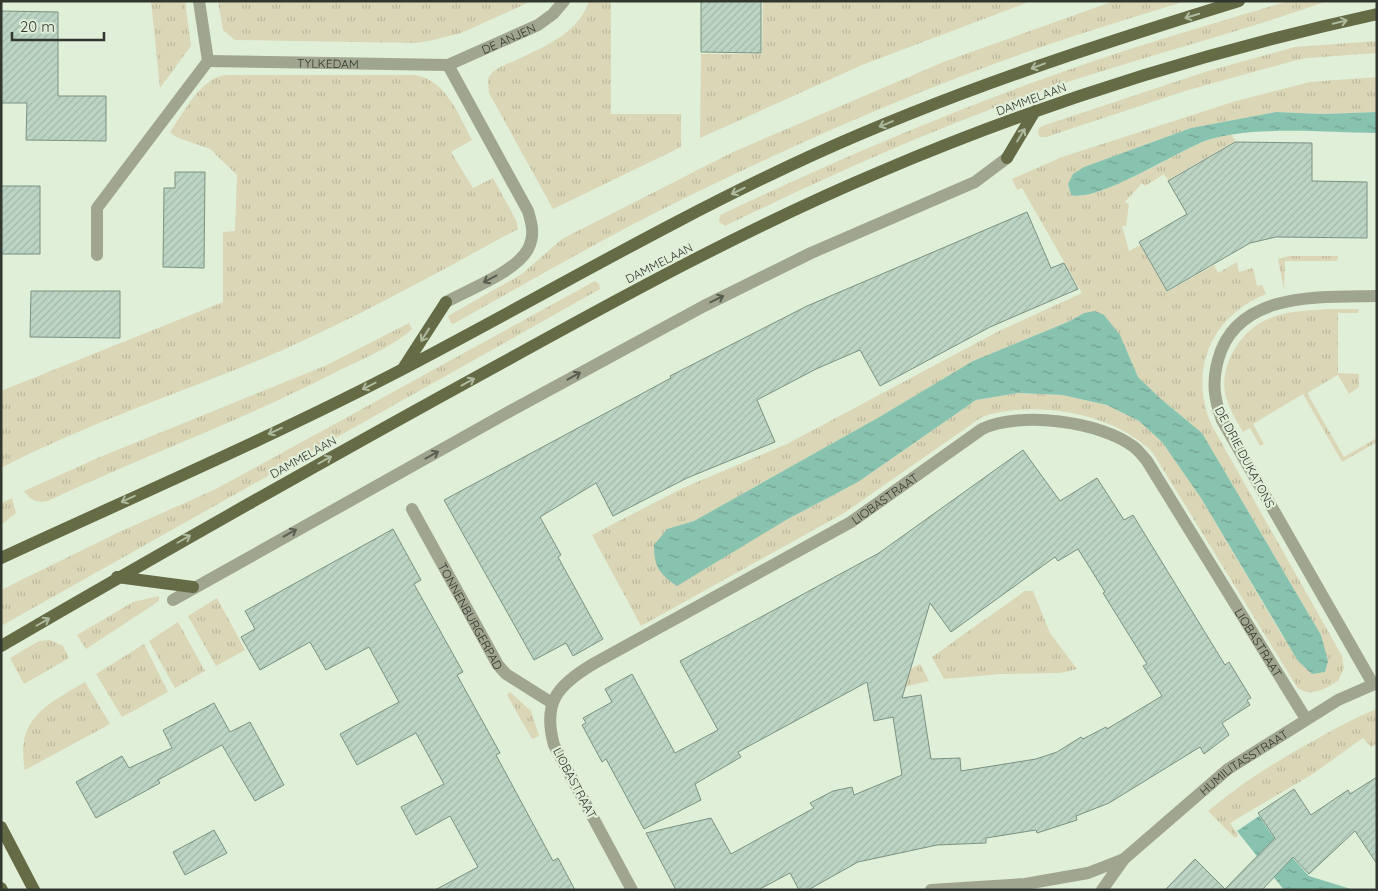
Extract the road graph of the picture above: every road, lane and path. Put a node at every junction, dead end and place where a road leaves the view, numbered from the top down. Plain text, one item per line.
1 (199, 1) edge
2 (564, 1) edge
3 (1239, 1) edge
4 (1377, 14) edge
5 (208, 61) junction
6 (448, 65) junction
7 (1035, 111) junction
8 (1007, 158) joint
9 (97, 254) dead end
10 (1377, 296) edge
11 (446, 302) joint
12 (404, 368) junction
13 (412, 509) dead end
14 (1, 558) edge
15 (117, 577) junction
16 (193, 587) junction
17 (173, 600) dead end
18 (1, 646) edge
19 (1375, 684) edge
20 (552, 704) junction
21 (1306, 720) junction
22 (1, 827) edge
23 (1124, 859) junction
24 (982, 889) edge
25 (34, 890) edge
26 (632, 890) edge
27 (931, 890) edge
28 (1102, 890) edge

1 - 5 street
2 - 6 street, DE ANJEN
3 -> 12 main road
7 -> 4 main road, DAMMELAAN
5 - 6 street, TYLKEDAM
5 - 9 street
6 -> 11 street
8 -> 7 main road
15 -> 7 main road, DAMMELAAN
16 -> 8 street
10 - 19 street, DE DRIE DUKATONS
11 -> 12 main road
12 -> 14 main road
13 - 20 street, TONNENBURGERPAD
15 - 16 main road
18 -> 15 main road, DAMMELAAN
16 - 17 street
19 - 21 street, HUMILITASSTRAAT
20 - 21 street, LIOBASTRAAT
20 - 26 street, LIOBASTRAAT
21 - 23 street, HUMILITASSTRAAT
22 - 25 main road
23 - 24 street, HUMILITASSTRAAT
23 - 28 street, HUMILITASSTRAAT
24 - 27 street, HUMILITASSTRAAT

